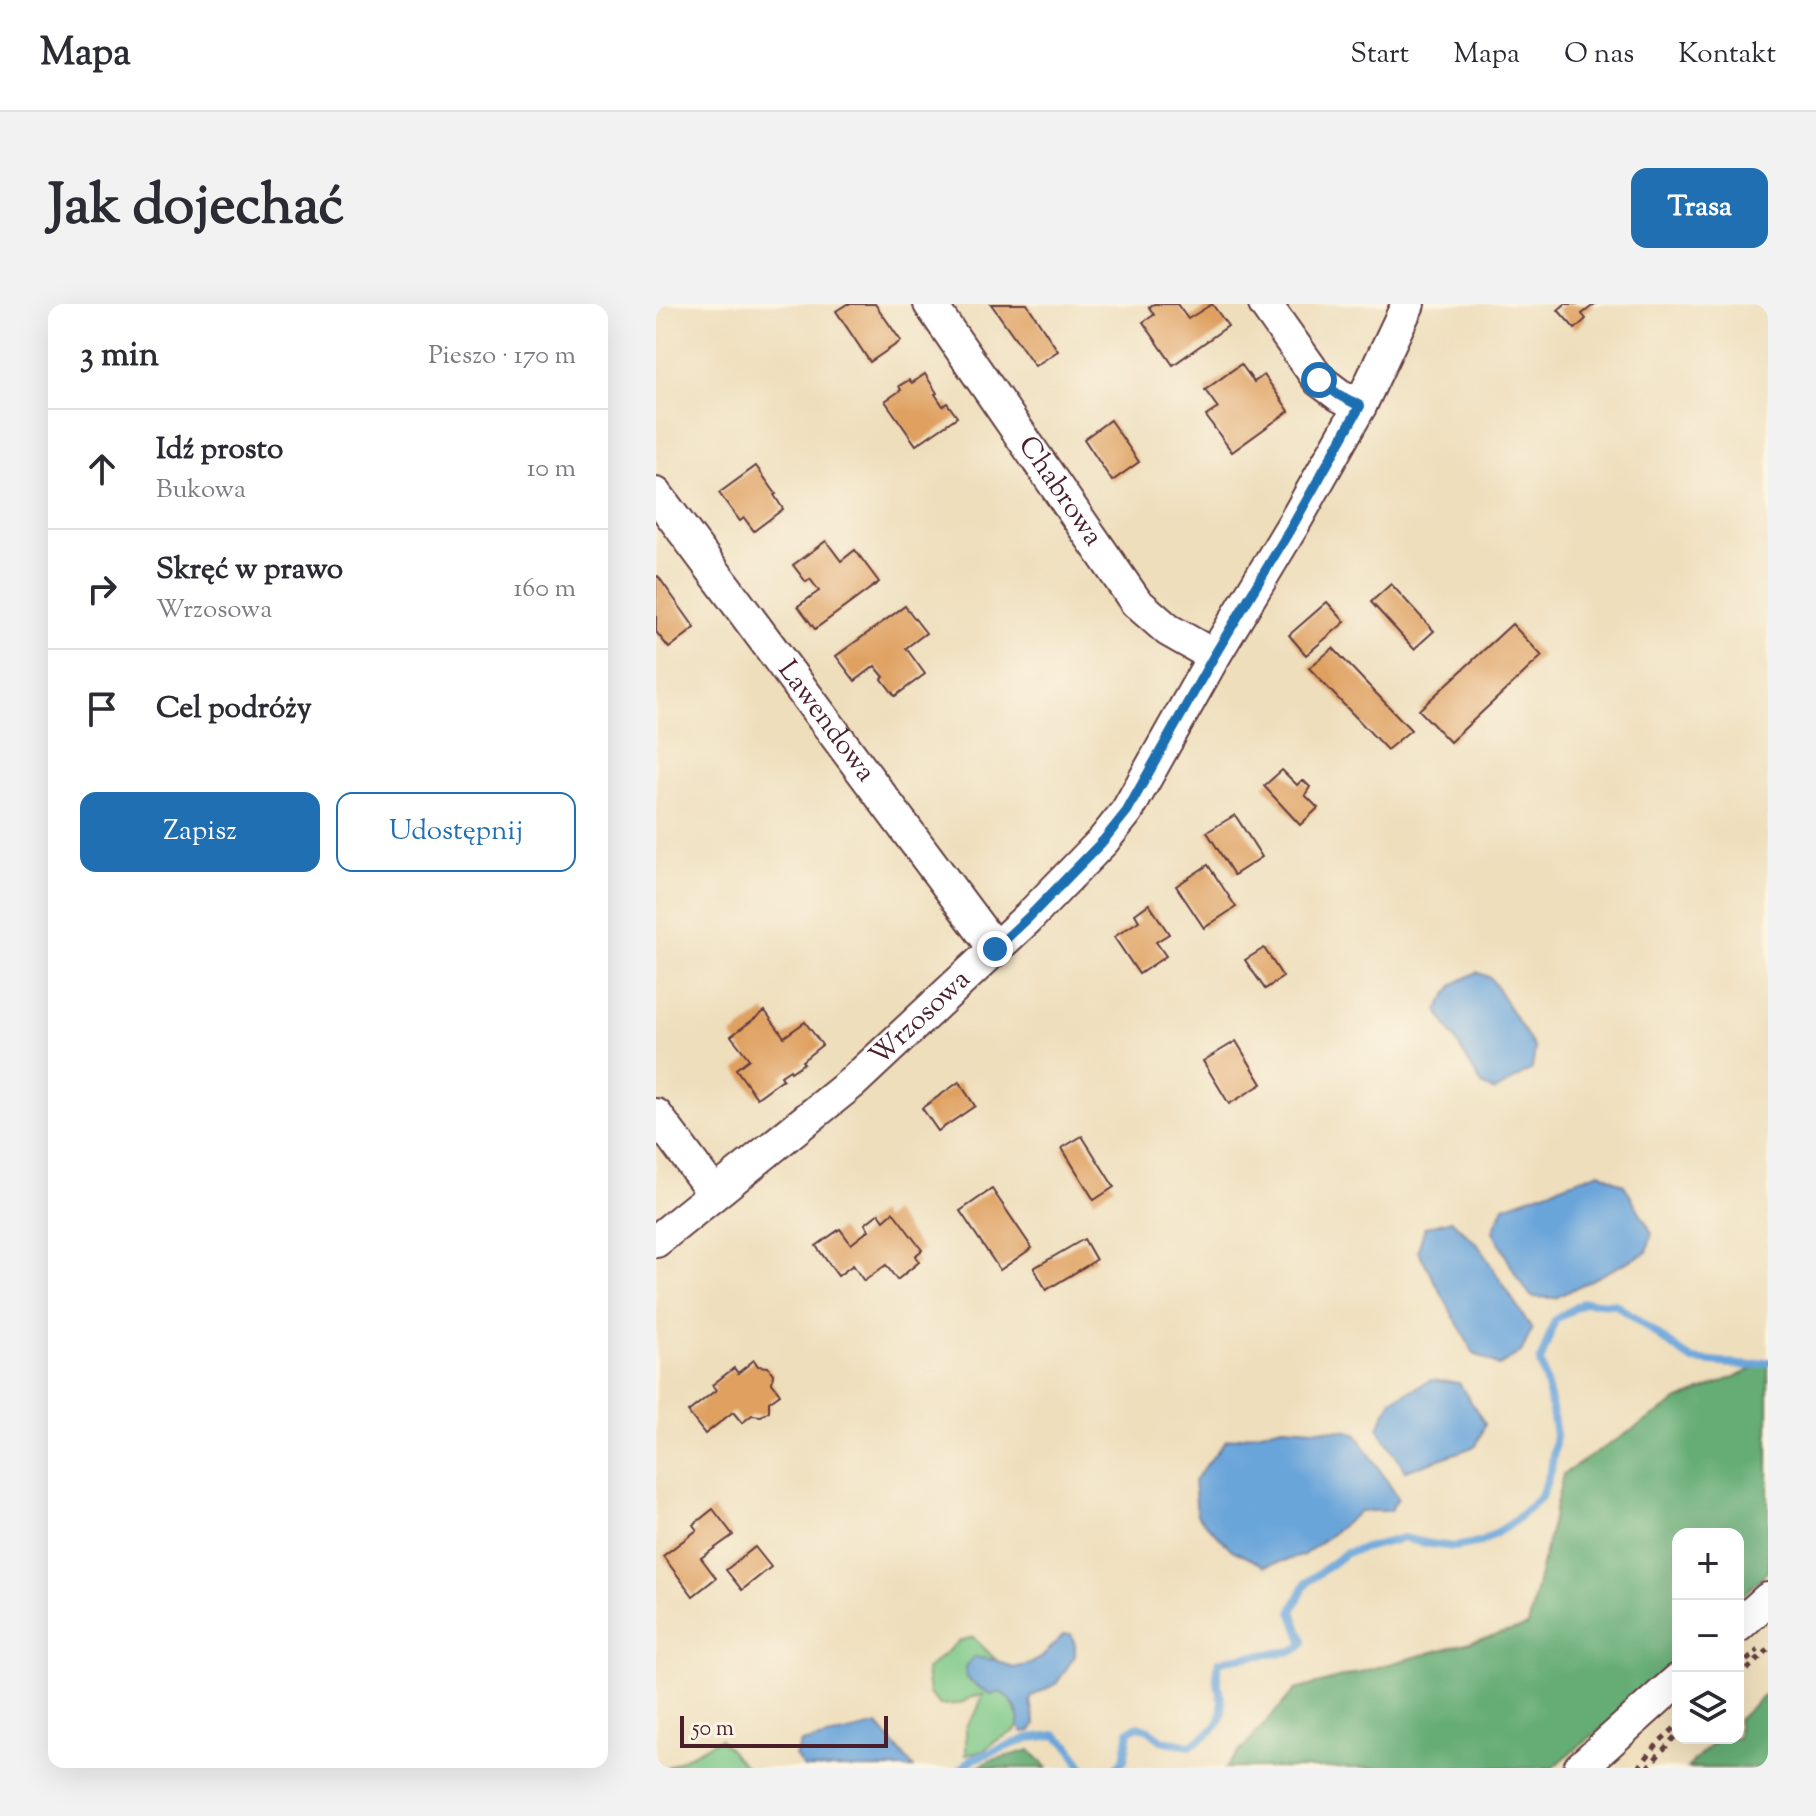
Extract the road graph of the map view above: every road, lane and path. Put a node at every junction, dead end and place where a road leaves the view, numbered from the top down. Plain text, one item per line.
1 (930, 304) edge
2 (1265, 304) edge
3 (1408, 304) edge
4 (1360, 406) junction
5 (656, 494) edge
6 (1214, 656) junction
7 (995, 949) junction
8 (656, 1115) edge
9 (714, 1193) junction
10 (656, 1241) edge
11 (1768, 1599) edge
12 (1744, 1621) edge
13 (1768, 1641) edge
14 (1768, 1650) edge
15 (1744, 1663) edge
16 (1744, 1672) edge
17 (1672, 1685) edge
18 (1672, 1730) edge
19 (1672, 1740) edge
20 (1580, 1768) edge
21 (1638, 1768) edge
22 (1647, 1768) edge

1 - 6 street, Chabrowa
2 - 4 street
3 - 4 street, Wrzosowa
4 - 6 street, Wrzosowa
5 - 7 street, Lawendowa
6 - 7 street, Wrzosowa
7 - 9 street, Wrzosowa
8 - 9 street
9 - 10 street, Wrzosowa
11 - 12 street
13 - 15 path
14 - 16 path
17 - 20 street
18 - 21 path
19 - 22 path

